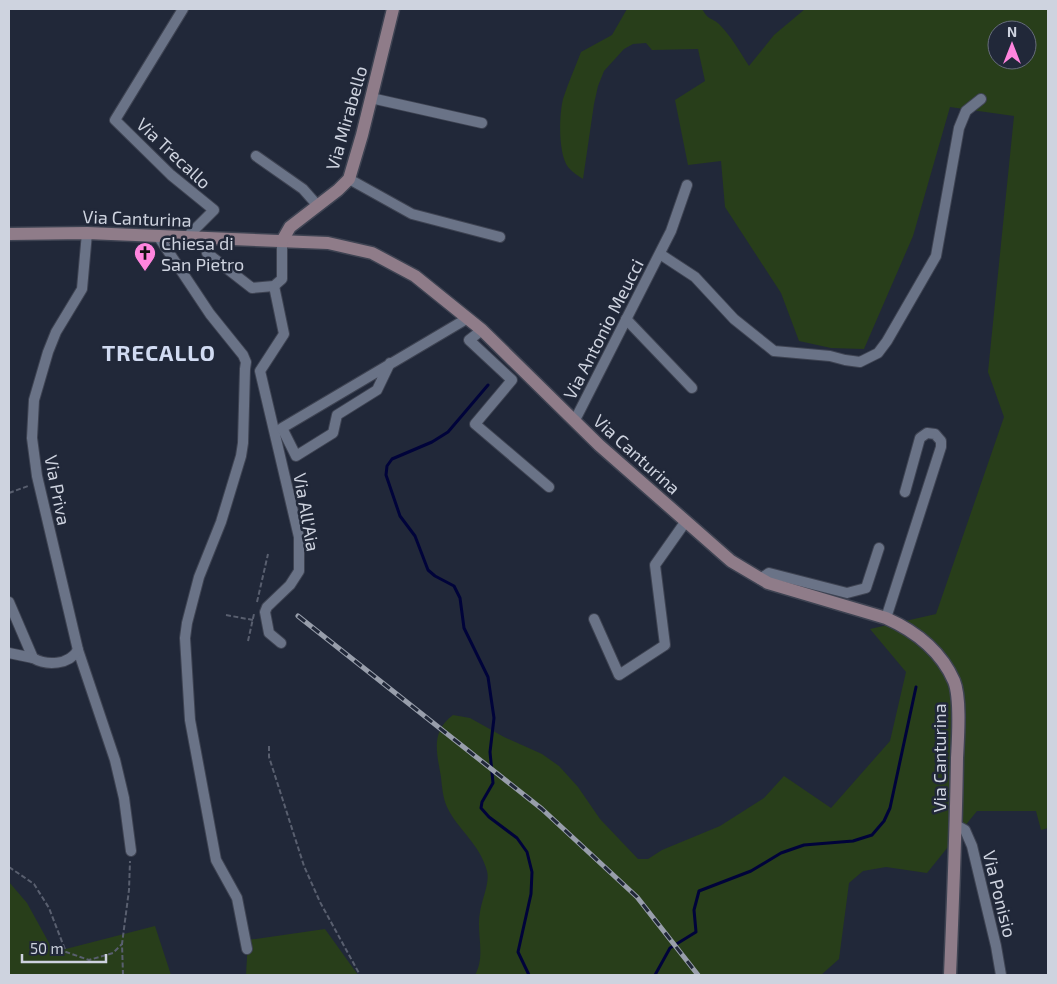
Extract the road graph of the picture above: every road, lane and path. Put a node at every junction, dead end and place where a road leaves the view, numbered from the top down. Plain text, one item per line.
1 (183, 9) edge
2 (393, 9) edge
3 (371, 98) junction
4 (981, 100) dead end
5 (482, 123) dead end
6 (256, 156) dead end
7 (349, 179) junction
8 (687, 185) dead end
9 (318, 206) junction
10 (88, 233) junction
11 (9, 234) edge
12 (158, 236) junction
13 (187, 237) junction
14 (203, 237) junction
15 (500, 237) dead end
16 (282, 241) junction
17 (660, 254) junction
18 (274, 286) junction
19 (468, 318) junction
20 (626, 319) junction
21 (482, 330) junction
22 (390, 363) junction
23 (692, 388) dead end
24 (575, 420) junction
25 (39, 483) junction
26 (549, 488) dead end
27 (905, 492) dead end
28 (9, 493) edge
29 (686, 521) junction
30 (879, 548) dead end
31 (268, 554) dead end
32 (760, 579) junction
33 (257, 601) dead end
34 (9, 602) edge
35 (255, 611) dead end
36 (226, 615) dead end
37 (886, 618) junction
38 (594, 619) dead end
39 (253, 620) junction
40 (248, 641) dead end
41 (281, 643) dead end
42 (78, 650) junction
43 (9, 653) edge
44 (33, 658) junction
45 (269, 746) dead end
46 (956, 825) junction
47 (131, 851) joint
48 (9, 868) edge
49 (122, 944) junction
50 (247, 949) dead end
51 (123, 975) edge
52 (360, 975) edge
53 (950, 975) edge
54 (1001, 975) edge

1 - 13 street, Via Trecallo
2 - 3 main road, Via Mirabello
3 - 5 street
3 - 7 main road, Via Mirabello
4 - 17 street, Via Antonio Meucci
6 - 9 street
7 - 9 main road, Via Mirabello
7 - 15 street
8 - 17 street, Via Antonio Meucci
9 - 16 main road, Via Mirabello
10 - 11 main road, Via Canturina
10 - 12 main road, Via Canturina
10 - 25 street, Via Priva
12 - 13 main road, Via Canturina
12 - 50 street
13 - 14 main road, Via Canturina
14 - 16 main road, Via Canturina
14 - 18 street
16 - 18 street
16 - 19 main road, Via Canturina
17 - 20 street, Via Antonio Meucci
18 - 41 street, Via All'Aia
19 - 21 main road, Via Canturina
19 - 22 street
20 - 23 street
20 - 24 street, Via Antonio Meucci
21 - 24 main road, Via Canturina
21 - 26 street
22 - 22 street
24 - 29 main road, Via Canturina
25 - 28 path
25 - 42 street, Via Priva
27 - 37 street
29 - 32 main road, Via Canturina
29 - 38 street
30 - 32 street
31 - 33 path
32 - 37 main road, Via Canturina
34 - 44 street
35 - 39 path
36 - 39 path
37 - 46 main road, Via Canturina
39 - 40 path
42 - 44 street
42 - 47 street, Via Priva
43 - 44 street
45 - 52 path
46 - 53 main road, Via Canturina
46 - 54 street, Via Ponisio
47 - 49 path
48 - 49 path
49 - 51 path

